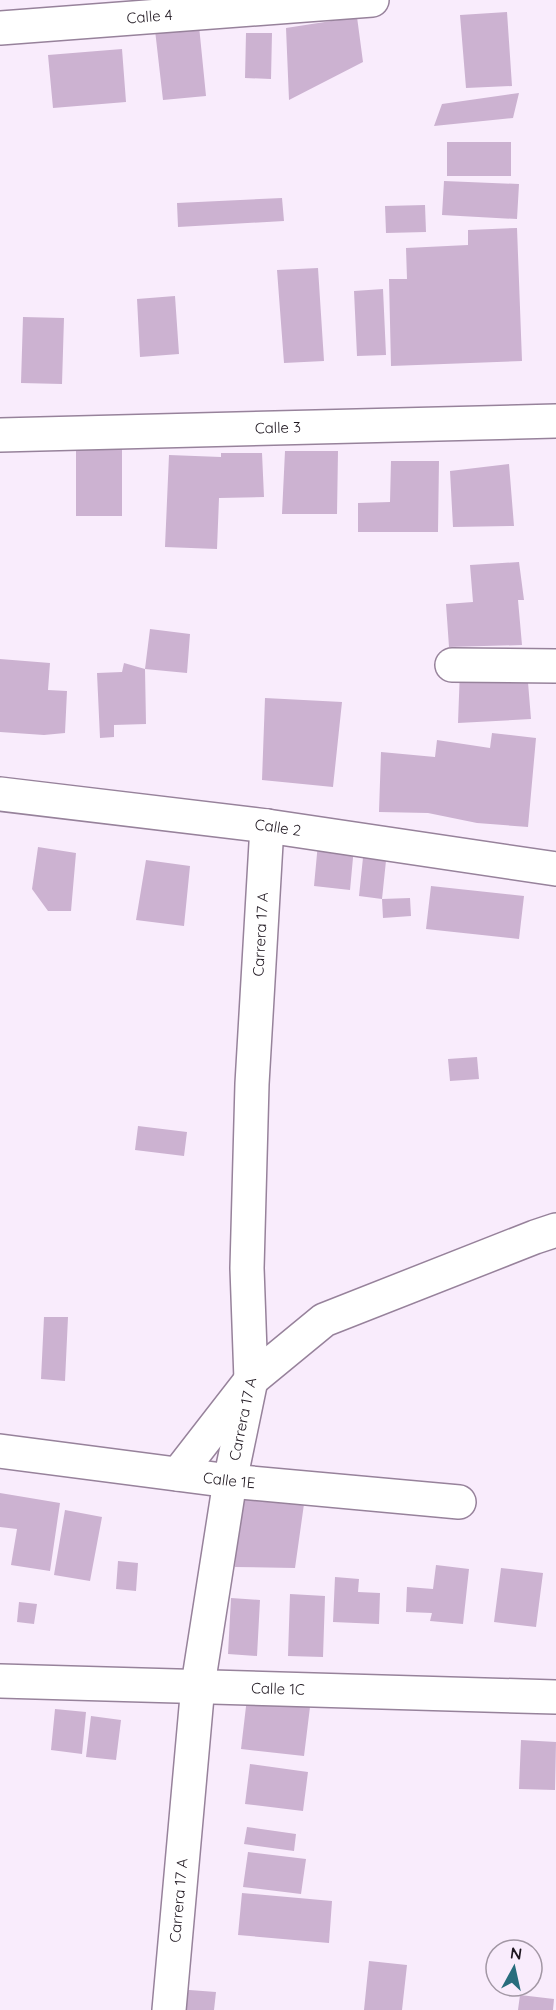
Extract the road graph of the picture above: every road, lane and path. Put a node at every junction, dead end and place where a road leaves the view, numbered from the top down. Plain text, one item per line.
1 (372, 0) edge
2 (0, 28) edge
3 (556, 421) edge
4 (0, 435) edge
5 (452, 664) dead end
6 (556, 666) edge
7 (0, 794) edge
8 (267, 826) junction
9 (556, 869) edge
10 (556, 1230) edge
11 (251, 1380) junction
12 (0, 1451) edge
13 (178, 1474) junction
14 (230, 1481) junction
15 (459, 1502) dead end
16 (0, 1681) edge
17 (198, 1685) junction
18 (556, 1697) edge
19 (169, 2010) edge

1 - 2 street, Calle 4
3 - 4 street, Calle 3
5 - 6 street
7 - 8 street, Calle 2
8 - 9 street, Calle 2
8 - 11 street, Carrera 17 A
10 - 11 street
11 - 13 street
11 - 14 street, Carrera 17 A
12 - 13 street, Calle 1E
13 - 14 street, Calle 1E
14 - 15 street, Calle 1E
14 - 17 street, Carrera 17 A
16 - 17 street, Calle 1C
17 - 18 street, Calle 1C
17 - 19 street, Carrera 17 A

